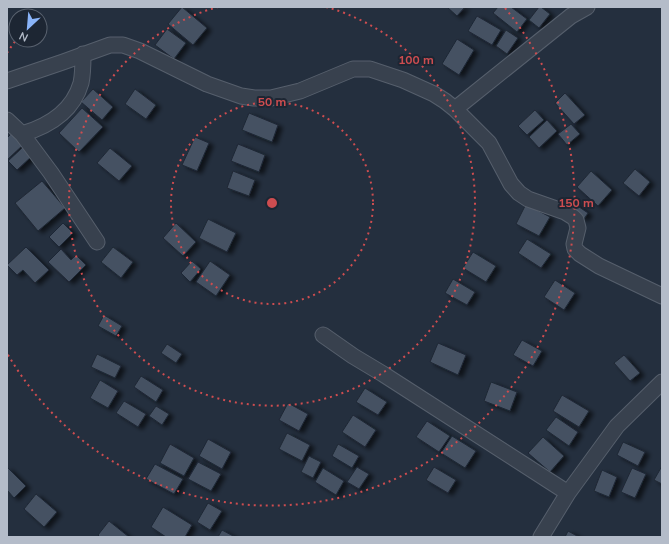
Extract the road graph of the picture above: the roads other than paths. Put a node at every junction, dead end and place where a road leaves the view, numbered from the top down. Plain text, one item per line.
1 (587, 7) edge
2 (83, 54) junction
3 (7, 81) edge
4 (455, 109) junction
5 (7, 120) edge
6 (22, 134) junction
7 (97, 242) dead end
8 (662, 296) edge
9 (323, 335) dead end
10 (662, 382) edge
11 (568, 493) junction
12 (541, 537) edge

1 - 4 street
2 - 3 street
2 - 4 street
2 - 6 street
4 - 8 street
5 - 6 street
6 - 7 street
9 - 11 street
10 - 11 street
11 - 12 street

